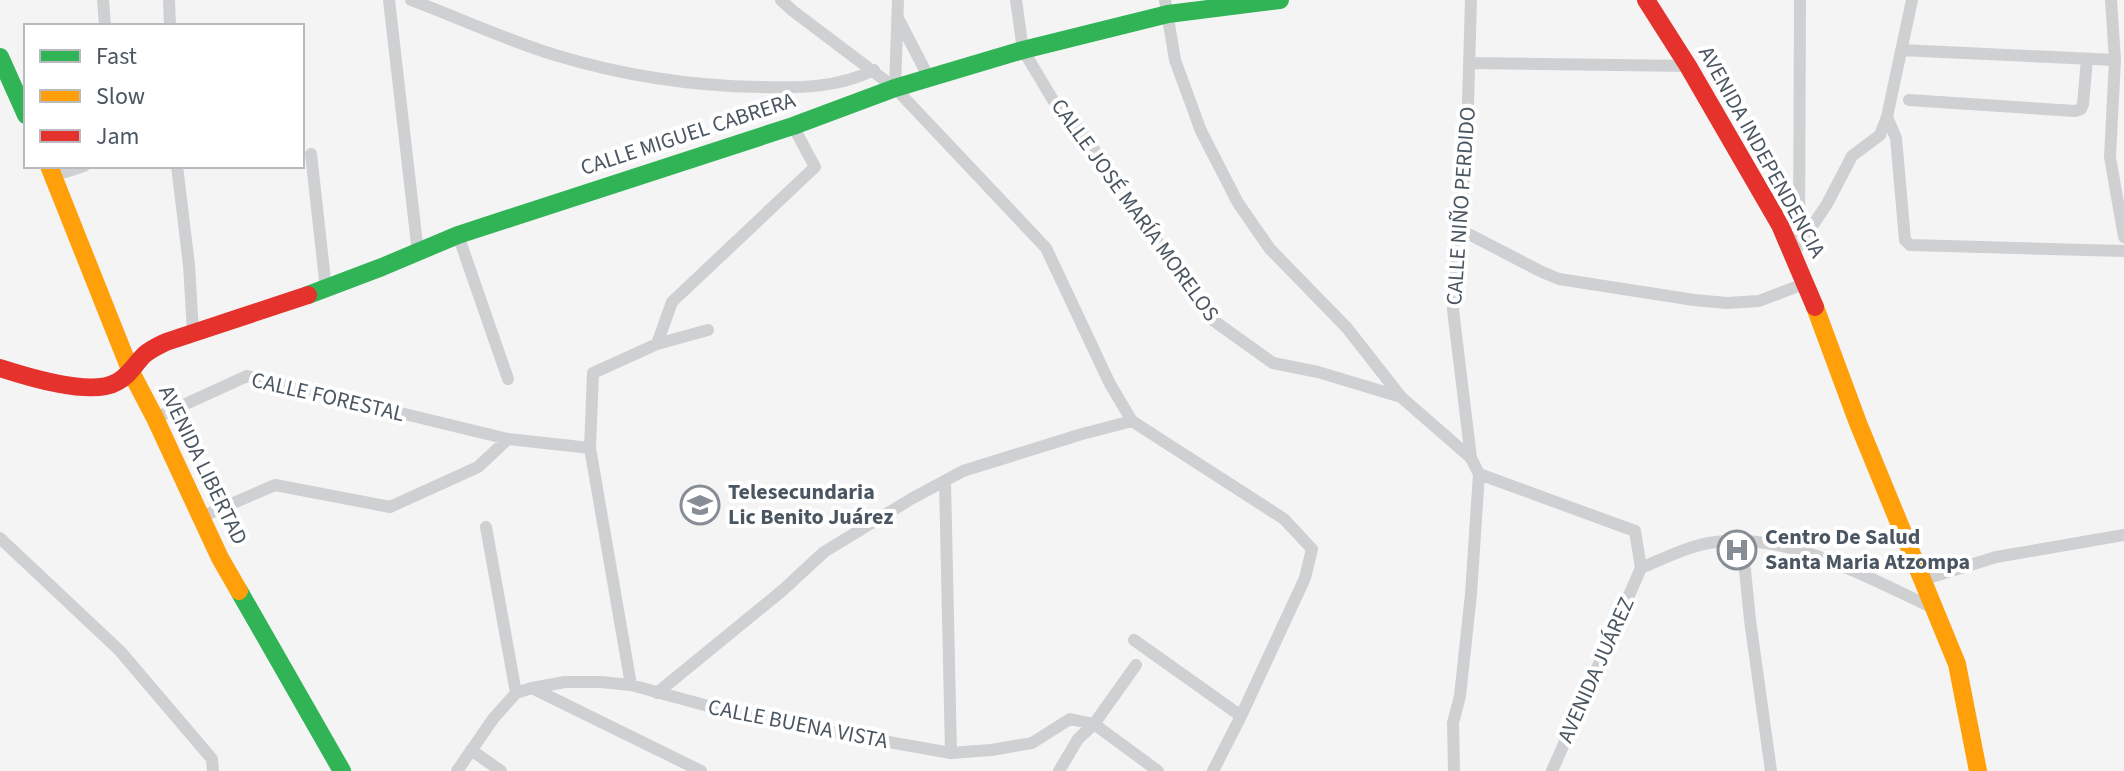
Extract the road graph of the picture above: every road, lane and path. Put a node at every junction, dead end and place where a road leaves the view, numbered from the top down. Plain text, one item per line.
1 (103, 0) edge
2 (169, 0) edge
3 (389, 0) edge
4 (411, 0) edge
5 (781, 0) edge
6 (898, 0) edge
7 (1016, 0) edge
8 (1280, 0) edge
9 (1471, 0) edge
10 (1646, 0) edge
11 (1800, 0) edge
12 (1912, 0) edge
13 (2111, 0) edge
14 (792, 6) edge
15 (1167, 7) edge
16 (898, 20) junction
17 (105, 24) edge
18 (170, 24) edge
19 (1023, 50) junction
20 (1901, 50) junction
21 (0, 57) edge
22 (2087, 59) junction
23 (2115, 60) junction
24 (1469, 63) junction
25 (1688, 66) junction
26 (874, 70) junction
27 (929, 78) junction
28 (895, 88) junction
29 (1909, 100) dead end
30 (24, 111) edge
31 (1887, 117) junction
32 (793, 126) junction
33 (311, 154) dead end
34 (71, 168) edge
35 (177, 168) edge
36 (51, 171) edge
37 (1459, 229) junction
38 (458, 235) junction
39 (2124, 237) edge
40 (1799, 246) junction
41 (2124, 251) edge
42 (418, 253) junction
43 (1803, 276) junction
44 (326, 289) junction
45 (708, 330) dead end
46 (193, 332) junction
47 (657, 344) junction
48 (0, 368) edge
49 (131, 372) junction
50 (508, 379) dead end
51 (1401, 397) junction
52 (155, 418) junction
53 (1132, 421) junction
54 (508, 439) junction
55 (590, 448) junction
56 (1471, 458) junction
57 (1479, 474) junction
58 (945, 481) junction
59 (201, 517) junction
60 (486, 527) dead end
61 (2124, 535) edge
62 (0, 538) edge
63 (1742, 540) junction
64 (1641, 568) junction
65 (1922, 580) junction
66 (1936, 609) junction
67 (1134, 640) dead end
68 (1136, 665) dead end
69 (631, 685) junction
70 (532, 688) junction
71 (516, 693) junction
72 (657, 693) junction
73 (1241, 716) junction
74 (1094, 724) junction
75 (471, 750) junction
76 (951, 753) junction
77 (213, 771) edge
78 (342, 771) edge
79 (457, 771) edge
80 (501, 771) edge
81 (701, 771) edge
82 (1059, 771) edge
83 (1158, 771) edge
84 (1213, 771) edge
85 (1454, 771) edge
86 (1552, 771) edge
87 (1771, 771) edge
88 (1978, 771) edge

1 - 17 street
2 - 18 street
3 - 42 street
4 - 26 street
5 - 14 street
6 - 16 street
7 - 19 street, CALLE JOSÉ MARÍA MORELOS
8 - 15 street, CALLE MIGUEL CABRERA
9 - 24 street, CALLE NIÑO PERDIDO
10 - 25 street, AVENIDA INDEPENDENCIA
11 - 40 street
12 - 20 street
13 - 23 street
14 - 26 street
15 - 19 street, CALLE MIGUEL CABRERA
15 - 51 street
16 - 27 street
16 - 28 street
19 - 27 street, CALLE MIGUEL CABRERA
19 - 51 street, CALLE JOSÉ MARÍA MORELOS
20 - 22 street
20 - 31 street
21 - 30 street
22 - 23 street
22 - 29 street
23 - 39 street
24 - 25 street
24 - 37 street, CALLE NIÑO PERDIDO
25 - 43 street, AVENIDA INDEPENDENCIA
26 - 28 street
27 - 28 street, CALLE MIGUEL CABRERA
28 - 32 street, CALLE MIGUEL CABRERA
28 - 53 street
31 - 40 street
31 - 41 street
32 - 38 street, CALLE MIGUEL CABRERA
32 - 47 street
33 - 44 street
34 - 36 street
35 - 46 street
36 - 49 street, AVENIDA LIBERTAD
37 - 43 street
37 - 56 street, CALLE NIÑO PERDIDO
38 - 42 street, CALLE MIGUEL CABRERA
38 - 50 street
40 - 43 street
42 - 44 street, CALLE MIGUEL CABRERA
43 - 65 street, AVENIDA INDEPENDENCIA
44 - 46 street, CALLE MIGUEL CABRERA
45 - 47 street
46 - 49 street, CALLE MIGUEL CABRERA
47 - 55 street
48 - 49 street
49 - 52 street, AVENIDA LIBERTAD
51 - 56 street
52 - 54 street, CALLE FORESTAL
52 - 59 street, AVENIDA LIBERTAD
53 - 58 street
53 - 73 street
54 - 55 street, CALLE FORESTAL
54 - 59 street
55 - 69 street
56 - 57 street
57 - 64 street
57 - 85 street
58 - 72 street
58 - 76 street
59 - 78 street, AVENIDA LIBERTAD
60 - 71 street
61 - 65 street
62 - 77 street
63 - 64 street
63 - 66 street
63 - 87 street
64 - 86 street, AVENIDA JUÁREZ
65 - 66 street, AVENIDA INDEPENDENCIA
66 - 88 street, AVENIDA INDEPENDENCIA
67 - 73 street
68 - 74 street
69 - 70 street, CALLE BUENA VISTA
69 - 72 street, CALLE BUENA VISTA
70 - 71 street, CALLE BUENA VISTA
70 - 81 street
71 - 75 street
72 - 76 street, CALLE BUENA VISTA
73 - 84 street
74 - 76 street, CALLE BUENA VISTA
74 - 82 street
74 - 83 street
75 - 79 street
75 - 80 street

